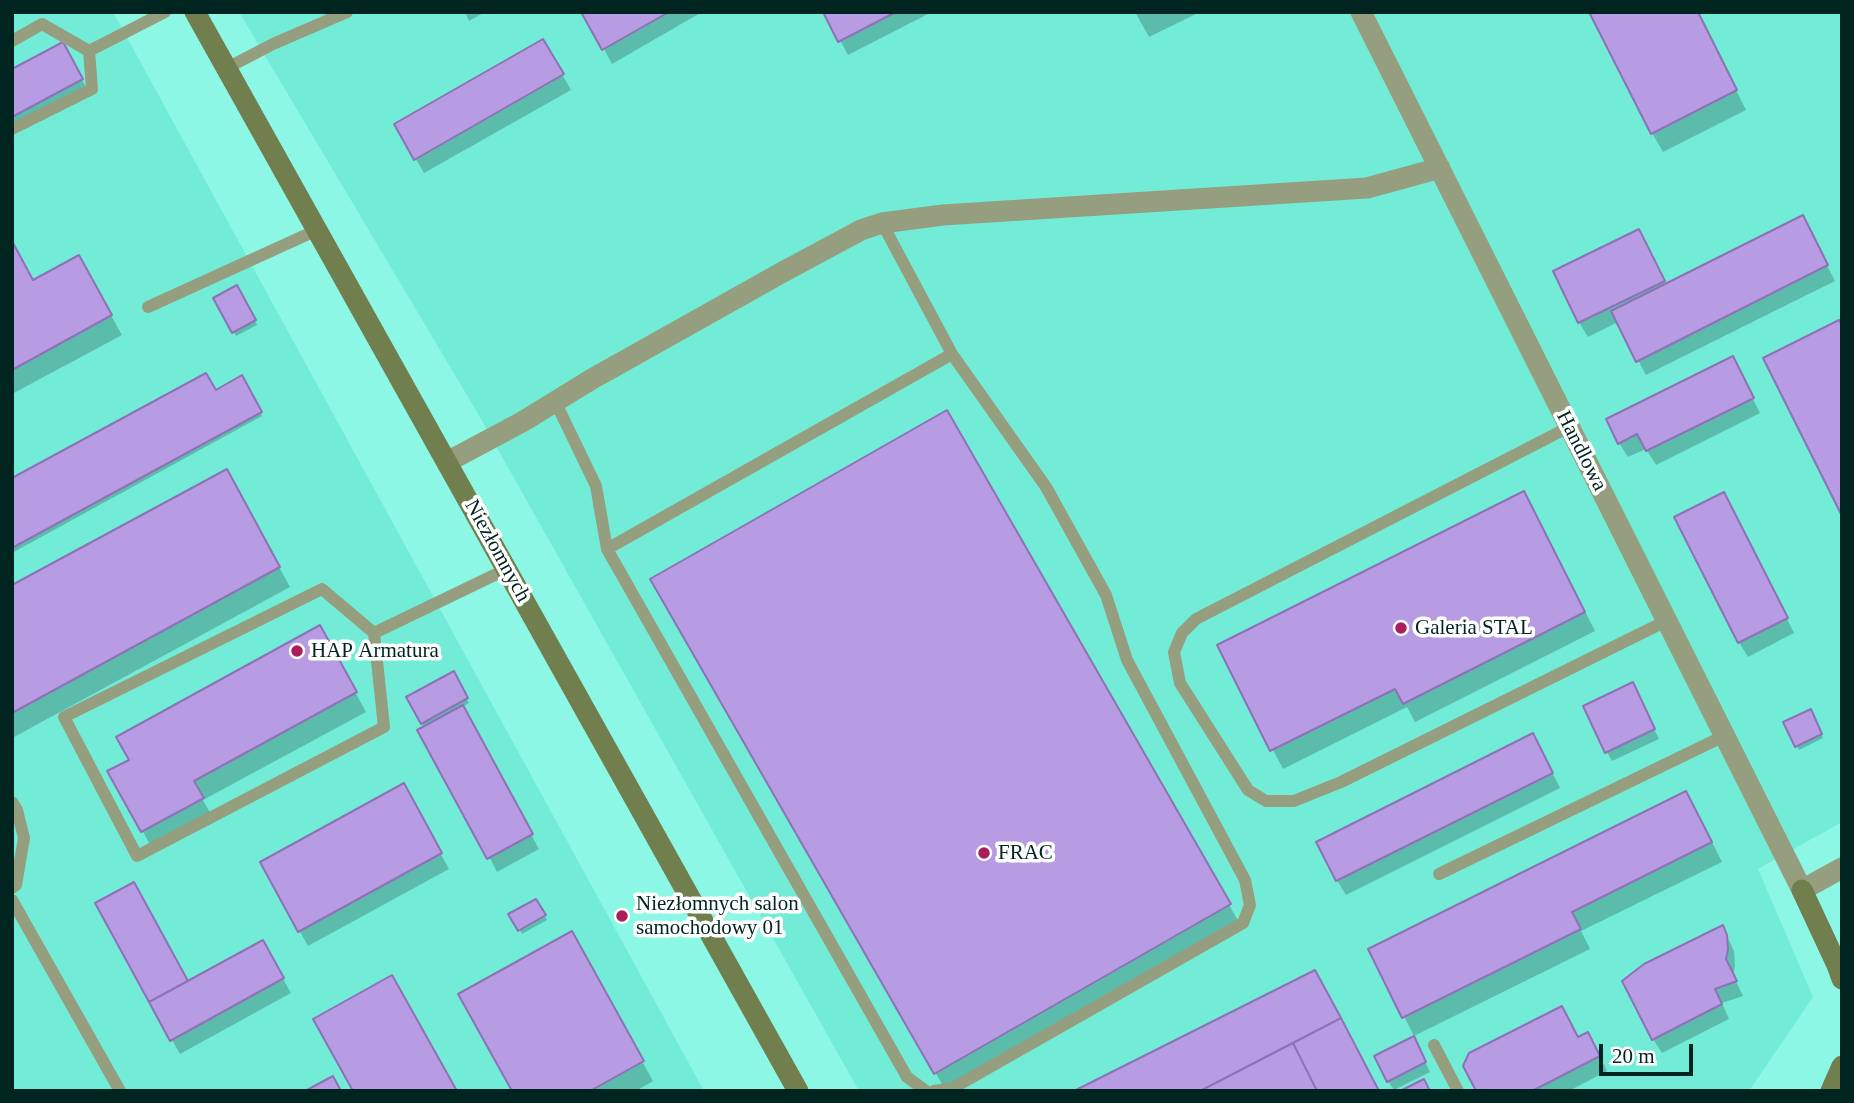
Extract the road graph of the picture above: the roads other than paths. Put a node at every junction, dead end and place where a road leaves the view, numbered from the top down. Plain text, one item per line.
1 (165, 12) edge
2 (195, 12) edge
3 (347, 12) edge
4 (1361, 12) edge
5 (12, 41) edge
6 (89, 51) junction
7 (227, 68) junction
8 (12, 129) edge
9 (1440, 168) junction
10 (882, 223) junction
11 (317, 230) junction
12 (148, 307) dead end
13 (952, 354) junction
14 (555, 401) junction
15 (1569, 427) junction
16 (447, 462) junction
17 (607, 549) junction
18 (507, 569) junction
19 (1666, 621) junction
20 (374, 633) junction
21 (1724, 736) junction
22 (12, 802) edge
23 (1842, 868) edge
24 (1439, 874) dead end
25 (12, 888) edge
26 (1802, 890) junction
27 (12, 900) edge
28 (1840, 972) edge
29 (1434, 1045) dead end
30 (1842, 1066) edge
31 (120, 1091) edge
32 (798, 1091) edge
33 (926, 1091) edge
34 (933, 1091) edge
35 (1458, 1091) edge
36 (1830, 1091) edge

1 - 6 lane
2 - 7 street, Niezłomnych
3 - 7 lane
4 - 9 street, Handlowa
5 - 6 lane
6 - 8 lane
7 - 11 street, Niezłomnych
9 - 10 street
9 - 15 street, Handlowa
10 - 13 lane
10 - 14 street
11 - 12 lane
11 - 16 street, Niezłomnych
13 - 17 lane
13 - 34 lane
14 - 16 street
14 - 17 lane
15 - 19 street, Handlowa
15 - 19 lane
16 - 18 street, Niezłomnych
17 - 33 lane
18 - 20 lane
18 - 32 street, Niezłomnych
19 - 21 street, Handlowa
20 - 20 lane
21 - 24 lane
21 - 26 street, Handlowa
22 - 25 lane
23 - 26 street
26 - 28 street
27 - 31 lane
29 - 35 lane
30 - 36 street

